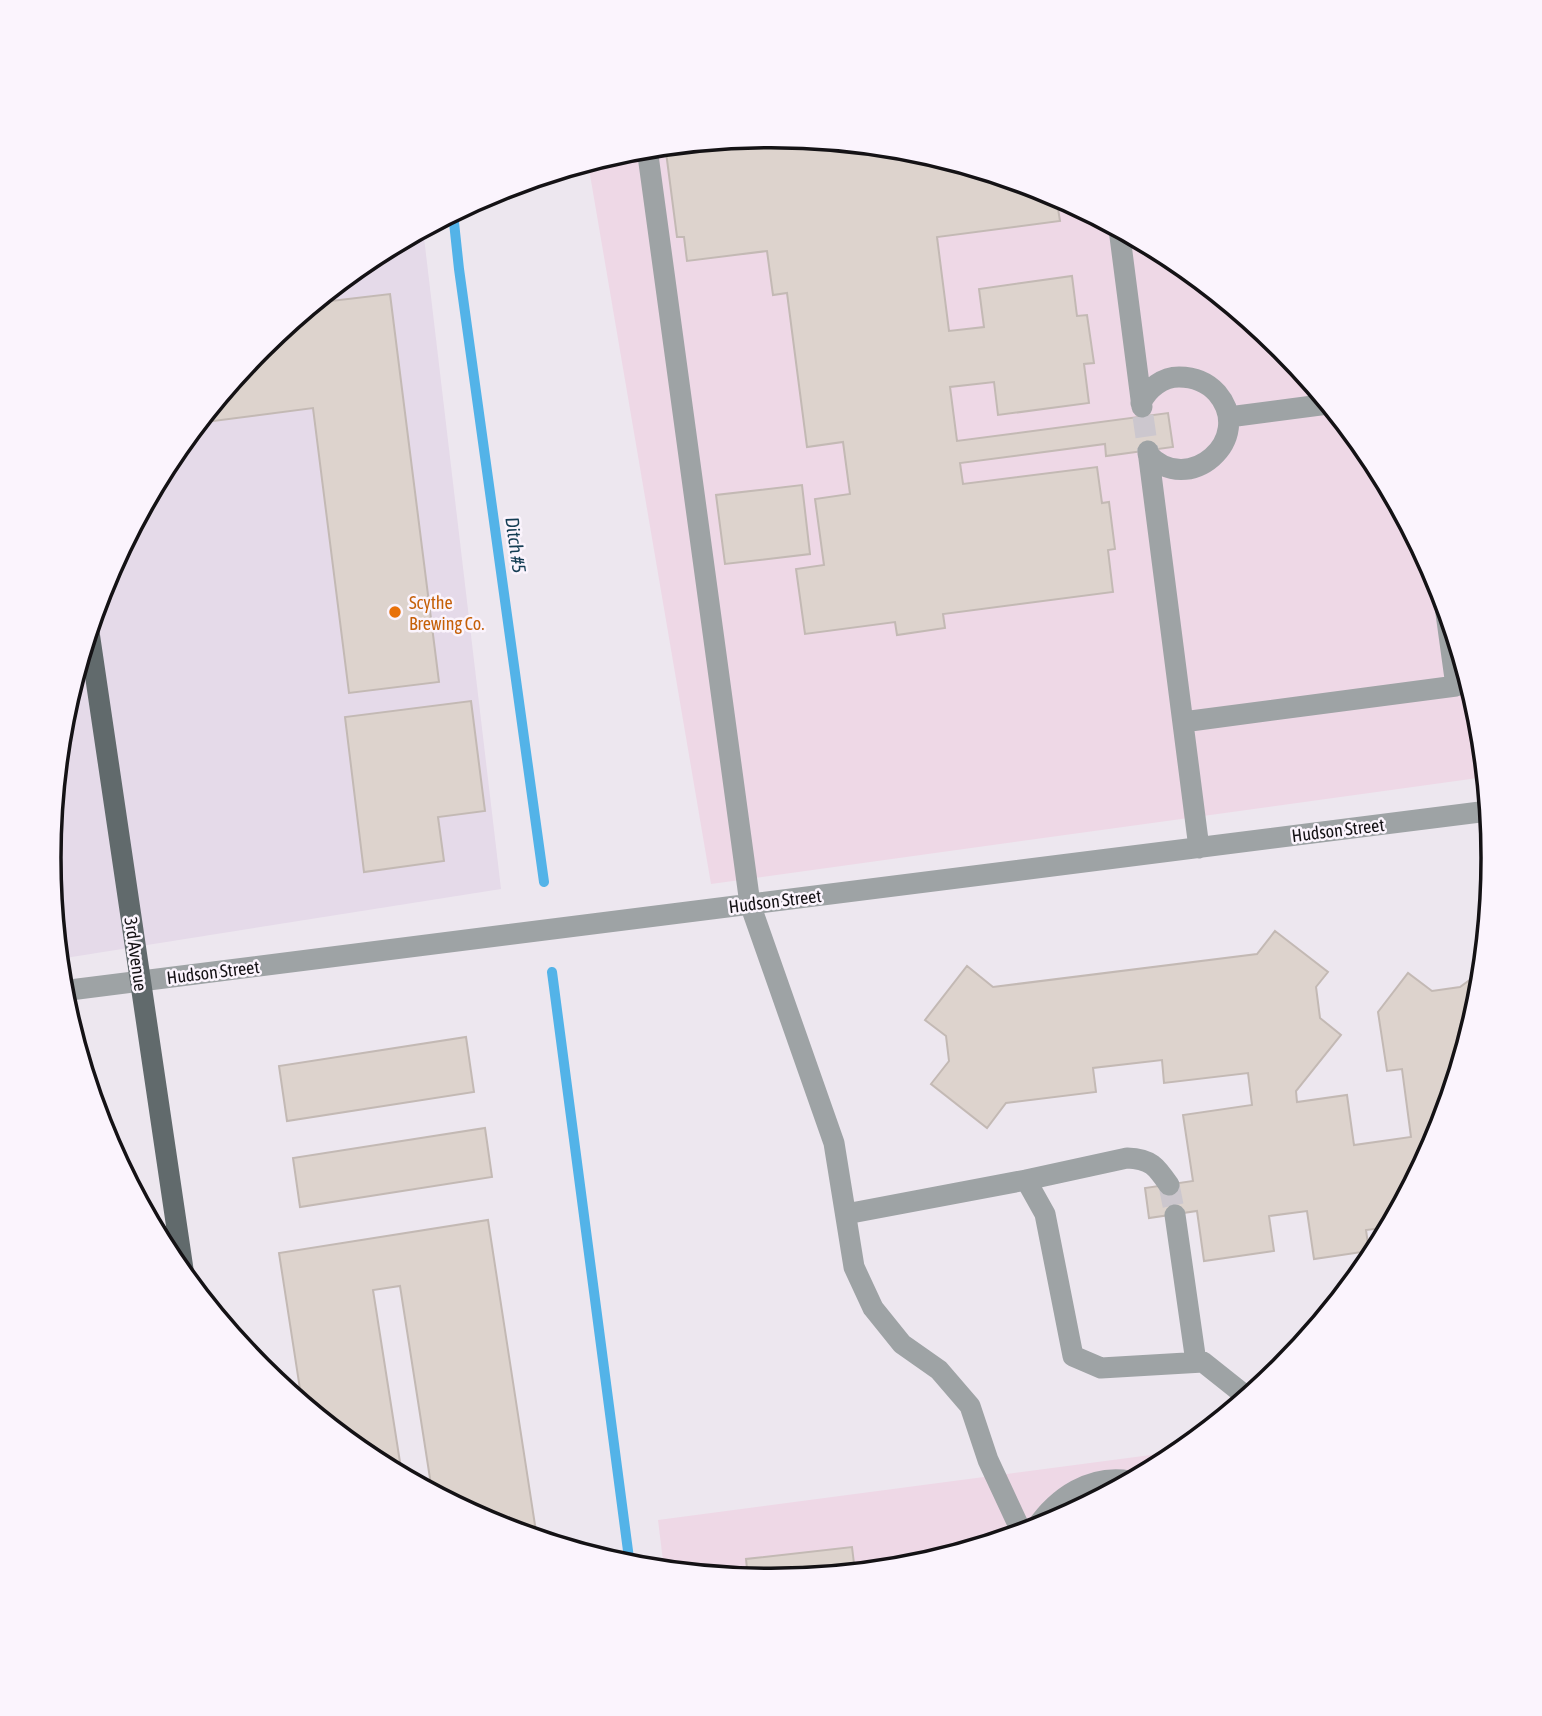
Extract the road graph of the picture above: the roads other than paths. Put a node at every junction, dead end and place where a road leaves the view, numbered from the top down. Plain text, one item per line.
1 (649, 159) edge
2 (1120, 240) edge
3 (1317, 405) edge
4 (1229, 417) junction
5 (92, 652) edge
6 (1452, 659) edge
7 (1183, 722) junction
8 (1479, 812) edge
9 (1199, 848) junction
10 (750, 904) junction
11 (140, 981) junction
12 (74, 989) edge
13 (1026, 1180) junction
14 (1170, 1185) tunnel mouth
15 (846, 1214) junction
16 (1175, 1214) tunnel mouth
17 (180, 1251) edge
18 (1196, 1362) junction
19 (1240, 1391) edge
20 (1112, 1480) edge
21 (1049, 1511) edge
22 (1017, 1523) edge

1 - 10 street
2 - 4 street
3 - 4 street
4 - 7 street
5 - 11 main road, 3rd Avenue
6 - 7 street
7 - 9 street
8 - 9 street, Hudson Street
9 - 10 street, Hudson Street
10 - 11 street, Hudson Street
10 - 15 street
11 - 12 street, Hudson Street
11 - 17 main road, 3rd Avenue
13 - 14 street
13 - 15 street
13 - 18 street
15 - 22 street
16 - 18 street
18 - 19 street
20 - 21 street

